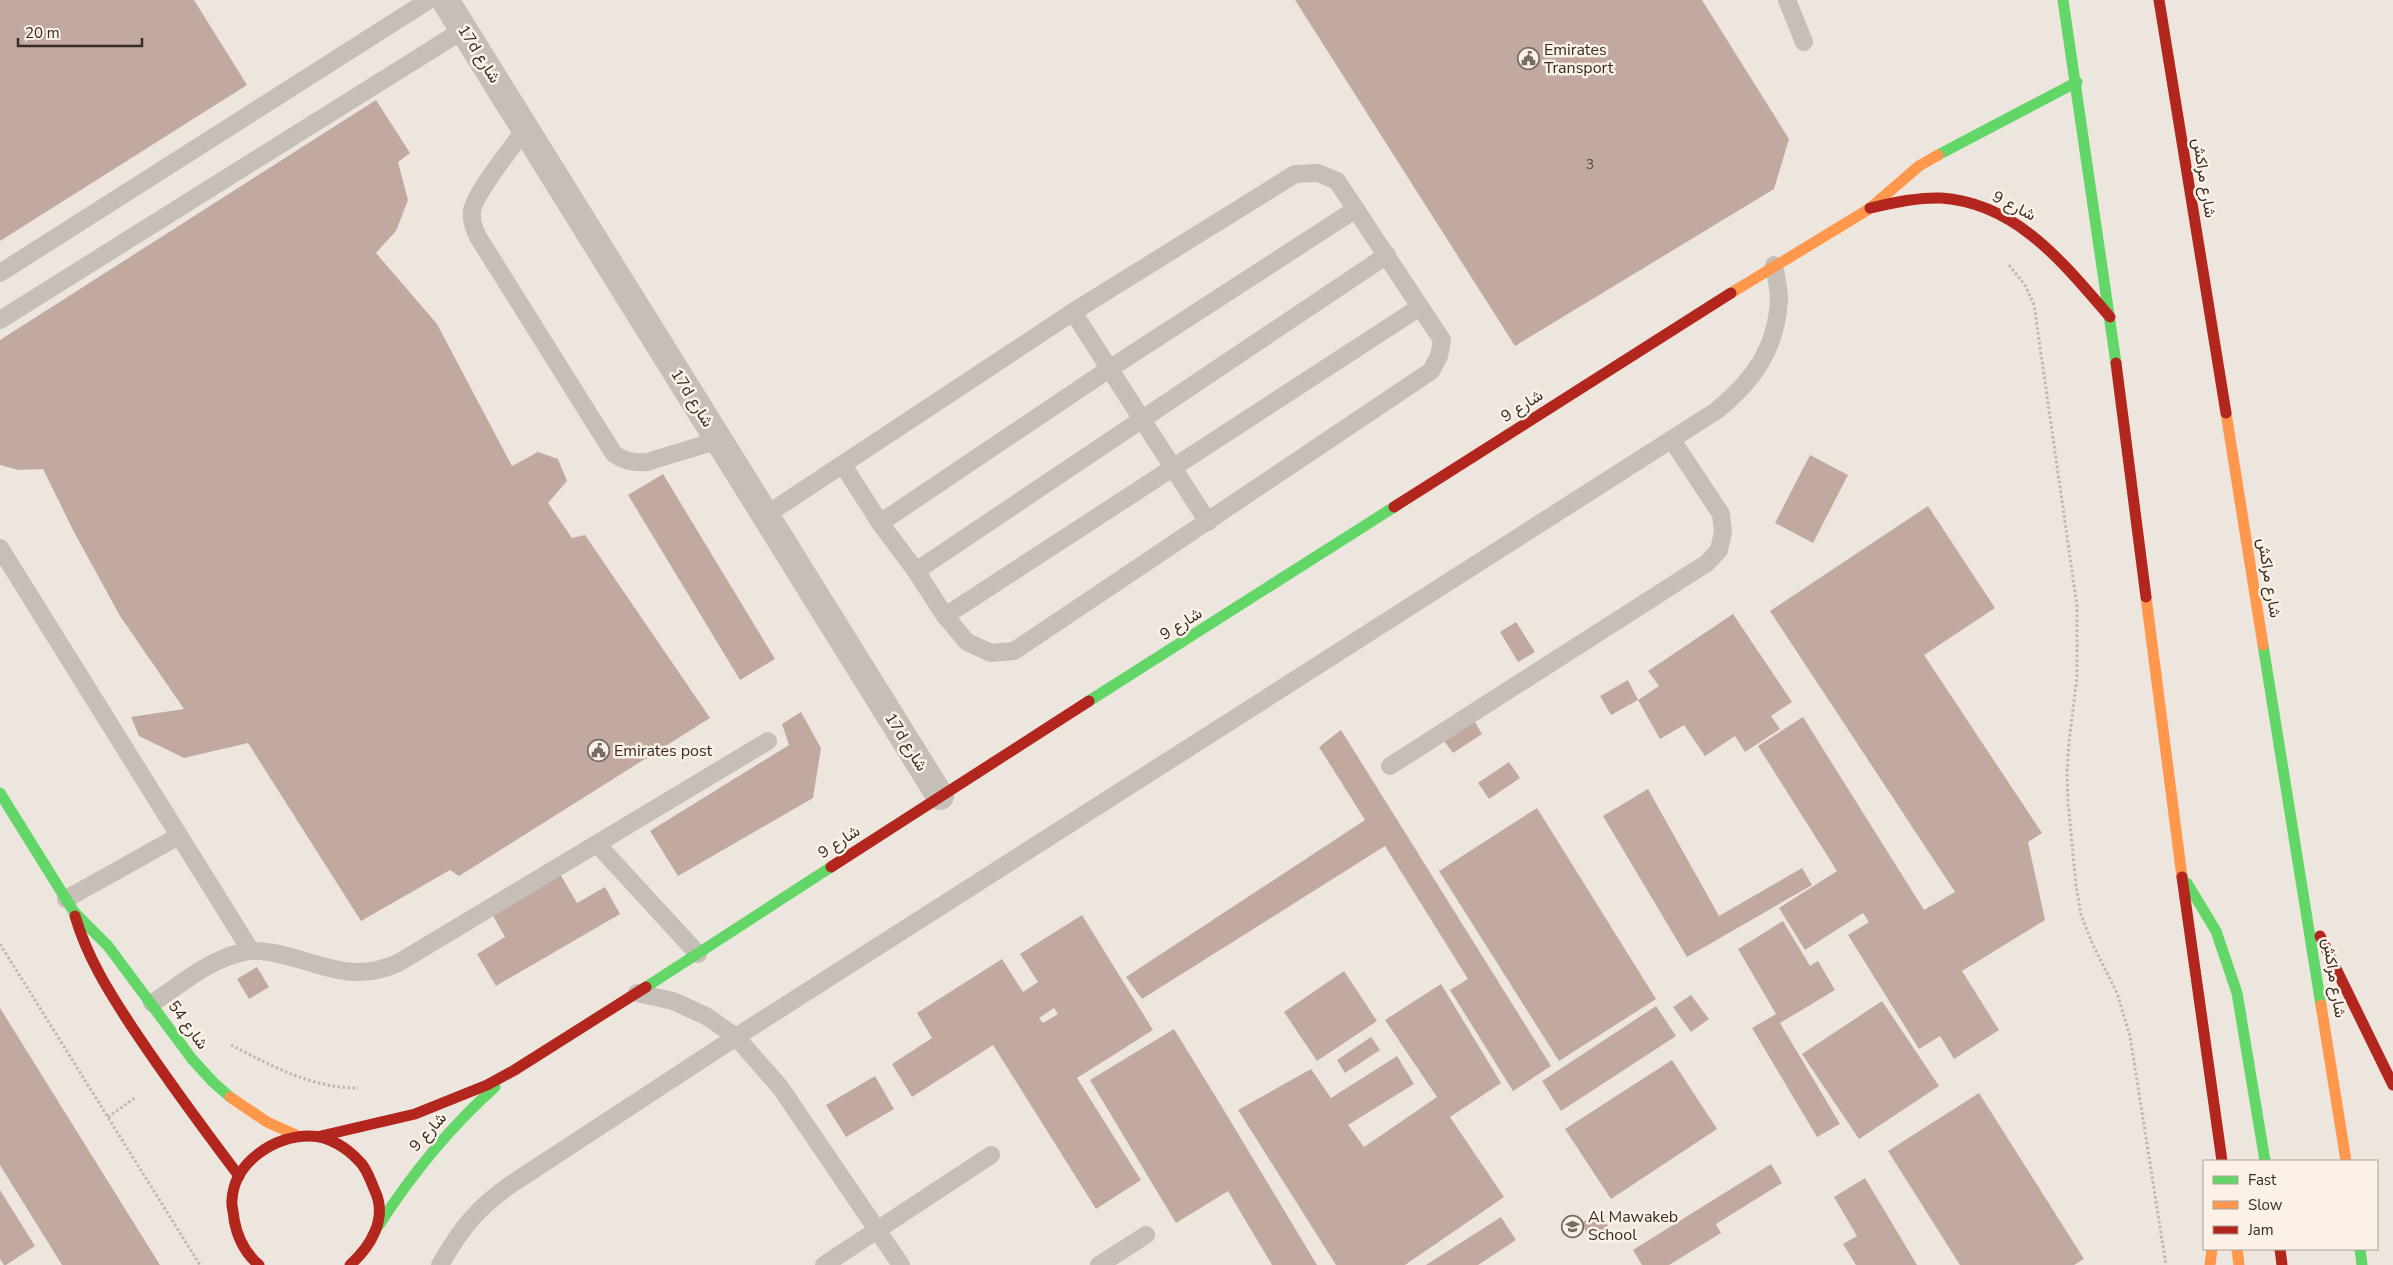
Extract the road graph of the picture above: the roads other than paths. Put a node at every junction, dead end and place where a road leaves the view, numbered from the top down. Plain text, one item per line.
1 (429, 0) edge
2 (445, 0) edge
3 (1787, 0) edge
4 (2063, 0) edge
5 (2159, 0) edge
6 (464, 30) junction
7 (1804, 42) dead end
8 (2076, 82) junction
9 (525, 129) junction
10 (1356, 209) junction
11 (1869, 209) junction
12 (1387, 255) junction
13 (1774, 265) junction
14 (0, 273) edge
15 (1420, 307) junction
16 (1073, 312) junction
17 (2110, 317) junction
18 (0, 320) edge
19 (1110, 369) junction
20 (1142, 419) junction
21 (719, 440) junction
22 (1672, 440) junction
23 (843, 465) junction
24 (1173, 468) junction
25 (766, 515) junction
26 (1208, 522) junction
27 (880, 523) junction
28 (0, 548) edge
29 (916, 571) junction
30 (945, 616) junction
31 (768, 741) dead end
32 (1390, 766) dead end
33 (0, 793) edge
34 (940, 796) junction
35 (179, 836) junction
36 (597, 844) junction
37 (2182, 876) junction
38 (70, 906) junction
39 (2306, 908) junction
40 (251, 951) junction
41 (698, 954) junction
42 (637, 994) junction
43 (152, 1003) junction
44 (736, 1037) junction
45 (513, 1071) junction
46 (2393, 1085) edge
47 (296, 1135) junction
48 (321, 1136) junction
49 (990, 1155) dead end
50 (2222, 1160) edge
51 (2265, 1160) edge
52 (2346, 1160) edge
53 (239, 1176) junction
54 (379, 1225) junction
55 (877, 1230) junction
56 (1146, 1235) dead end
57 (374, 1236) junction
58 (2212, 1250) edge
59 (2236, 1250) edge
60 (2280, 1250) edge
61 (2360, 1250) edge
62 (373, 1255) dead end
63 (259, 1265) edge
64 (350, 1265) edge
65 (440, 1265) edge
66 (824, 1265) edge
67 (901, 1265) edge
68 (1099, 1265) edge
69 (2210, 1265) edge
70 (2239, 1265) edge
71 (2282, 1265) edge
72 (2362, 1265) edge

1 - 14 lane
2 - 6 street, 17d شارع
3 - 7 lane
4 - 8 street
5 - 39 street, شارع مراكش
6 - 9 street, 17d شارع
6 - 18 lane
8 - 11 street, شارع 9
8 - 17 street
9 - 21 street, 17d شارع
9 - 21 lane
10 - 12 lane
10 - 16 lane
10 - 19 lane
11 - 13 street, شارع 9
11 - 17 street, شارع 9
12 - 15 lane
12 - 20 lane
13 - 22 lane
13 - 34 street, شارع 9
15 - 24 lane
15 - 26 lane
16 - 19 lane
16 - 23 lane
17 - 37 street
19 - 20 lane
19 - 27 lane
20 - 24 lane
20 - 29 lane
21 - 25 street, 17d شارع
22 - 32 lane
22 - 44 lane
23 - 25 lane
23 - 27 lane
24 - 26 lane
24 - 30 lane
25 - 34 street, 17d شارع
26 - 30 lane
27 - 29 lane
28 - 35 lane
29 - 30 lane
31 - 36 lane
33 - 38 street, شارع 54
34 - 41 street, شارع 9
35 - 38 lane
35 - 40 lane
36 - 40 lane
36 - 41 lane
37 - 50 street
37 - 51 street
38 - 43 street, شارع 54
38 - 53 street, شارع 54
39 - 46 street
39 - 52 street, شارع مراكش
40 - 43 lane
41 - 42 street, شارع 9
42 - 44 lane
42 - 45 street, شارع 9
43 - 47 street, شارع 54
44 - 55 lane
44 - 65 lane
45 - 48 street, شارع 9
45 - 54 street, شارع 9
47 - 48 street
47 - 53 street
48 - 54 street
49 - 55 lane
53 - 63 street
54 - 57 street, شارع 9
55 - 66 lane
55 - 67 lane
56 - 68 lane
57 - 62 street
57 - 64 street
58 - 69 street
59 - 70 street
60 - 71 street
61 - 72 street

